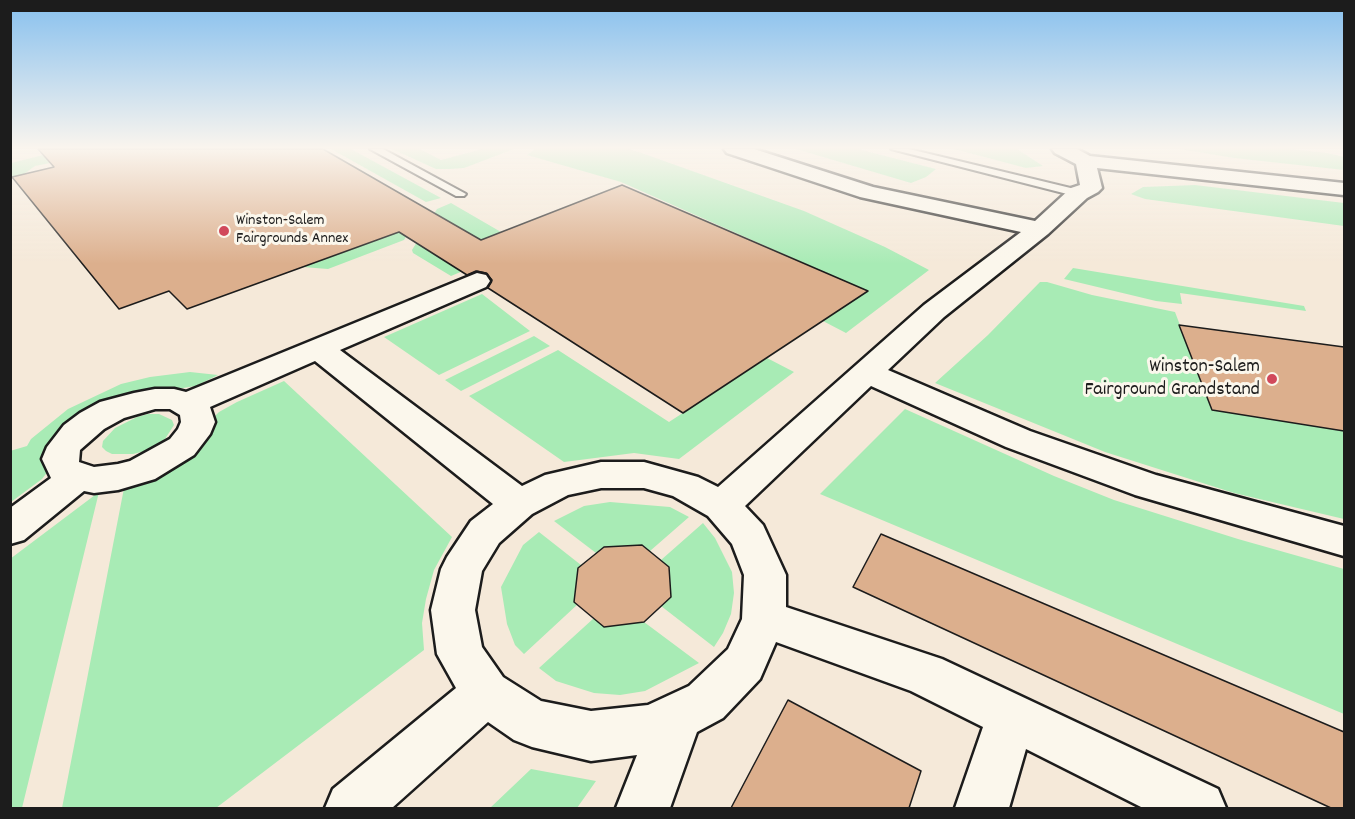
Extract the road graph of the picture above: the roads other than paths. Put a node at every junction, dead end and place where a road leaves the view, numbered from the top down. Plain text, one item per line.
1 (447, 187) edge
2 (853, 187) edge
3 (1055, 187) edge
4 (1091, 187) edge
5 (1328, 187) edge
6 (1344, 189) edge
7 (1079, 193) junction
8 (460, 194) dead end
9 (1040, 229) junction
10 (477, 281) dead end
11 (318, 348) junction
12 (867, 372) junction
13 (188, 404) junction
14 (76, 477) junction
15 (519, 504) junction
16 (721, 506) junction
17 (10, 529) edge
18 (1344, 541) edge
19 (764, 619) junction
20 (486, 693) junction
21 (678, 716) junction
22 (1011, 716) junction
23 (352, 808) edge
24 (643, 808) edge
25 (982, 808) edge
26 (1199, 808) edge

1 - 8 lane
2 - 9 street
3 - 7 lane
4 - 7 street
5 - 6 street
7 - 9 street
9 - 12 street
10 - 11 street
11 - 13 street
11 - 15 street
12 - 16 street
12 - 18 street
13 - 14 street
13 - 14 street
14 - 17 street
15 - 16 street
15 - 20 street
16 - 19 street
19 - 21 street
19 - 22 street
20 - 21 street
20 - 23 street
21 - 24 street
22 - 25 street
22 - 26 street

